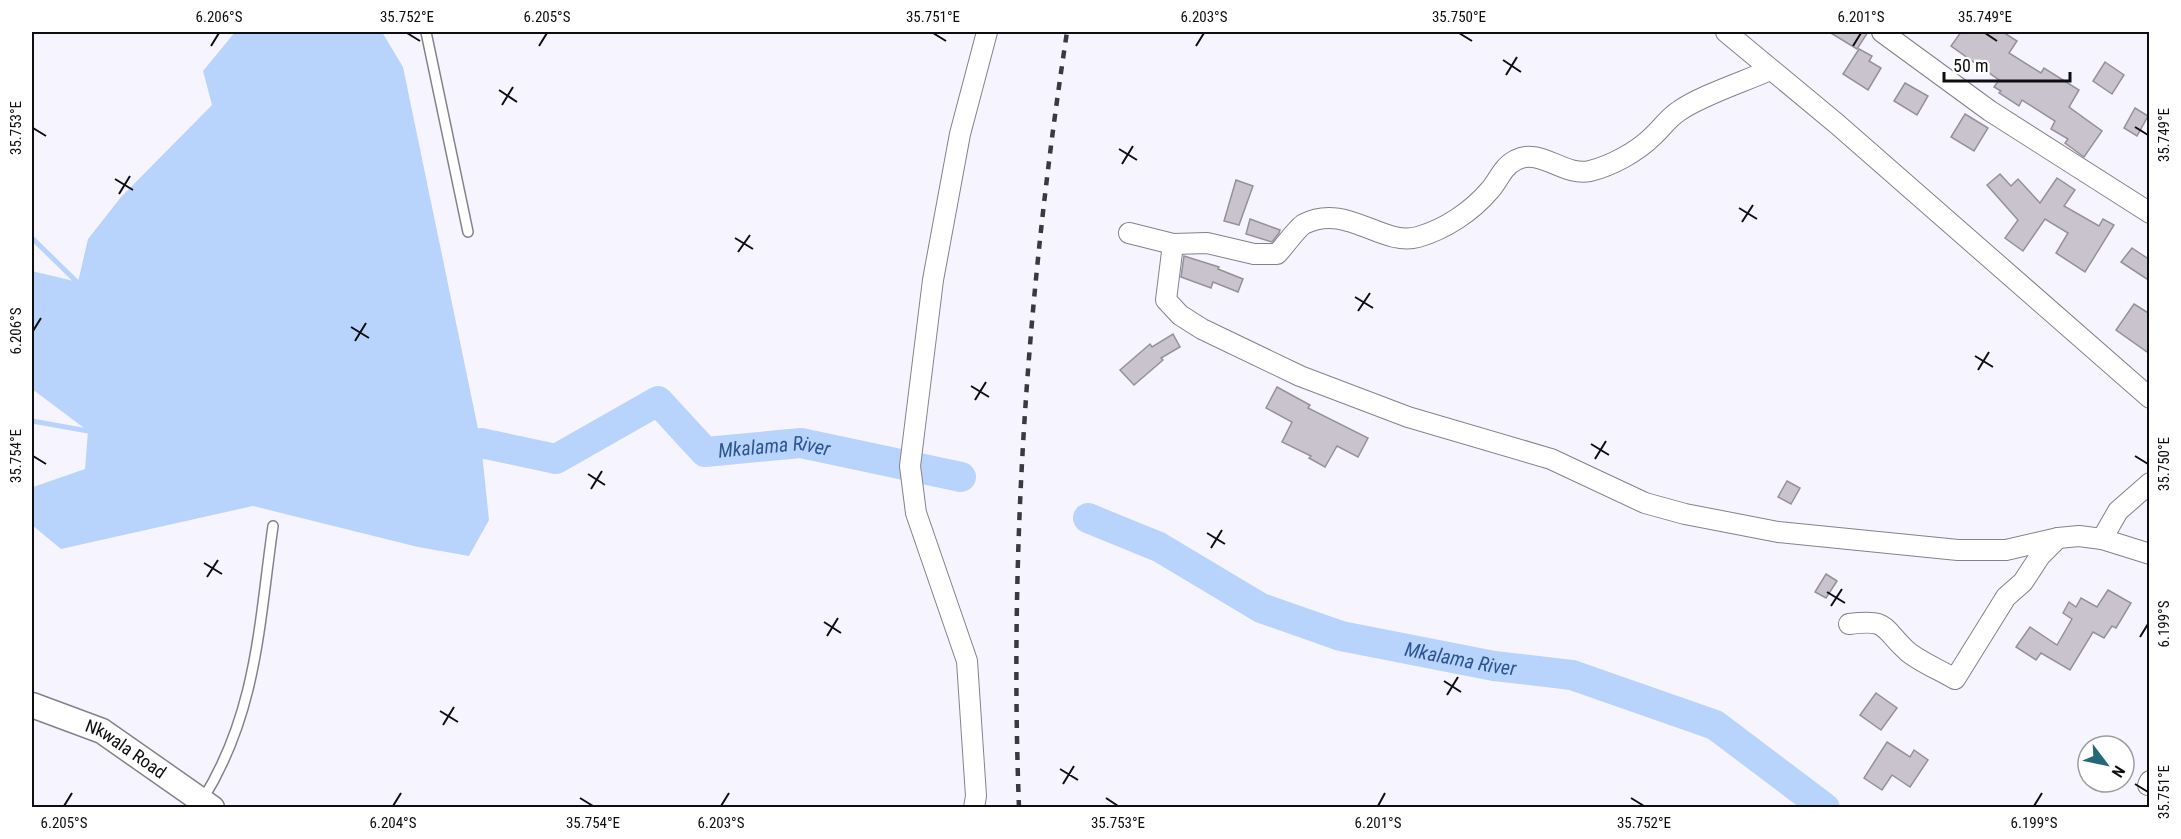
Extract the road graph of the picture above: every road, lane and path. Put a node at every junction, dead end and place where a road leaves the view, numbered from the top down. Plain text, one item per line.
1 (426, 32) edge
2 (987, 32) edge
3 (1725, 32) edge
4 (1882, 32) edge
5 (1770, 70) junction
6 (2150, 213) edge
7 (468, 232) dead end
8 (1129, 232) dead end
9 (1173, 244) junction
10 (2150, 398) edge
11 (2150, 483) edge
12 (273, 526) dead end
13 (2058, 538) junction
14 (2102, 539) junction
15 (2150, 554) edge
16 (1849, 624) dead end
17 (32, 705) edge
18 (207, 804) edge
19 (974, 807) edge

1 - 7 lane
2 - 19 street
3 - 5 street
4 - 6 street
5 - 9 street
5 - 10 street
8 - 9 street
9 - 13 street
11 - 14 street
12 - 18 lane
13 - 14 street
13 - 16 street
14 - 15 street
17 - 18 street, Nkwala Road

